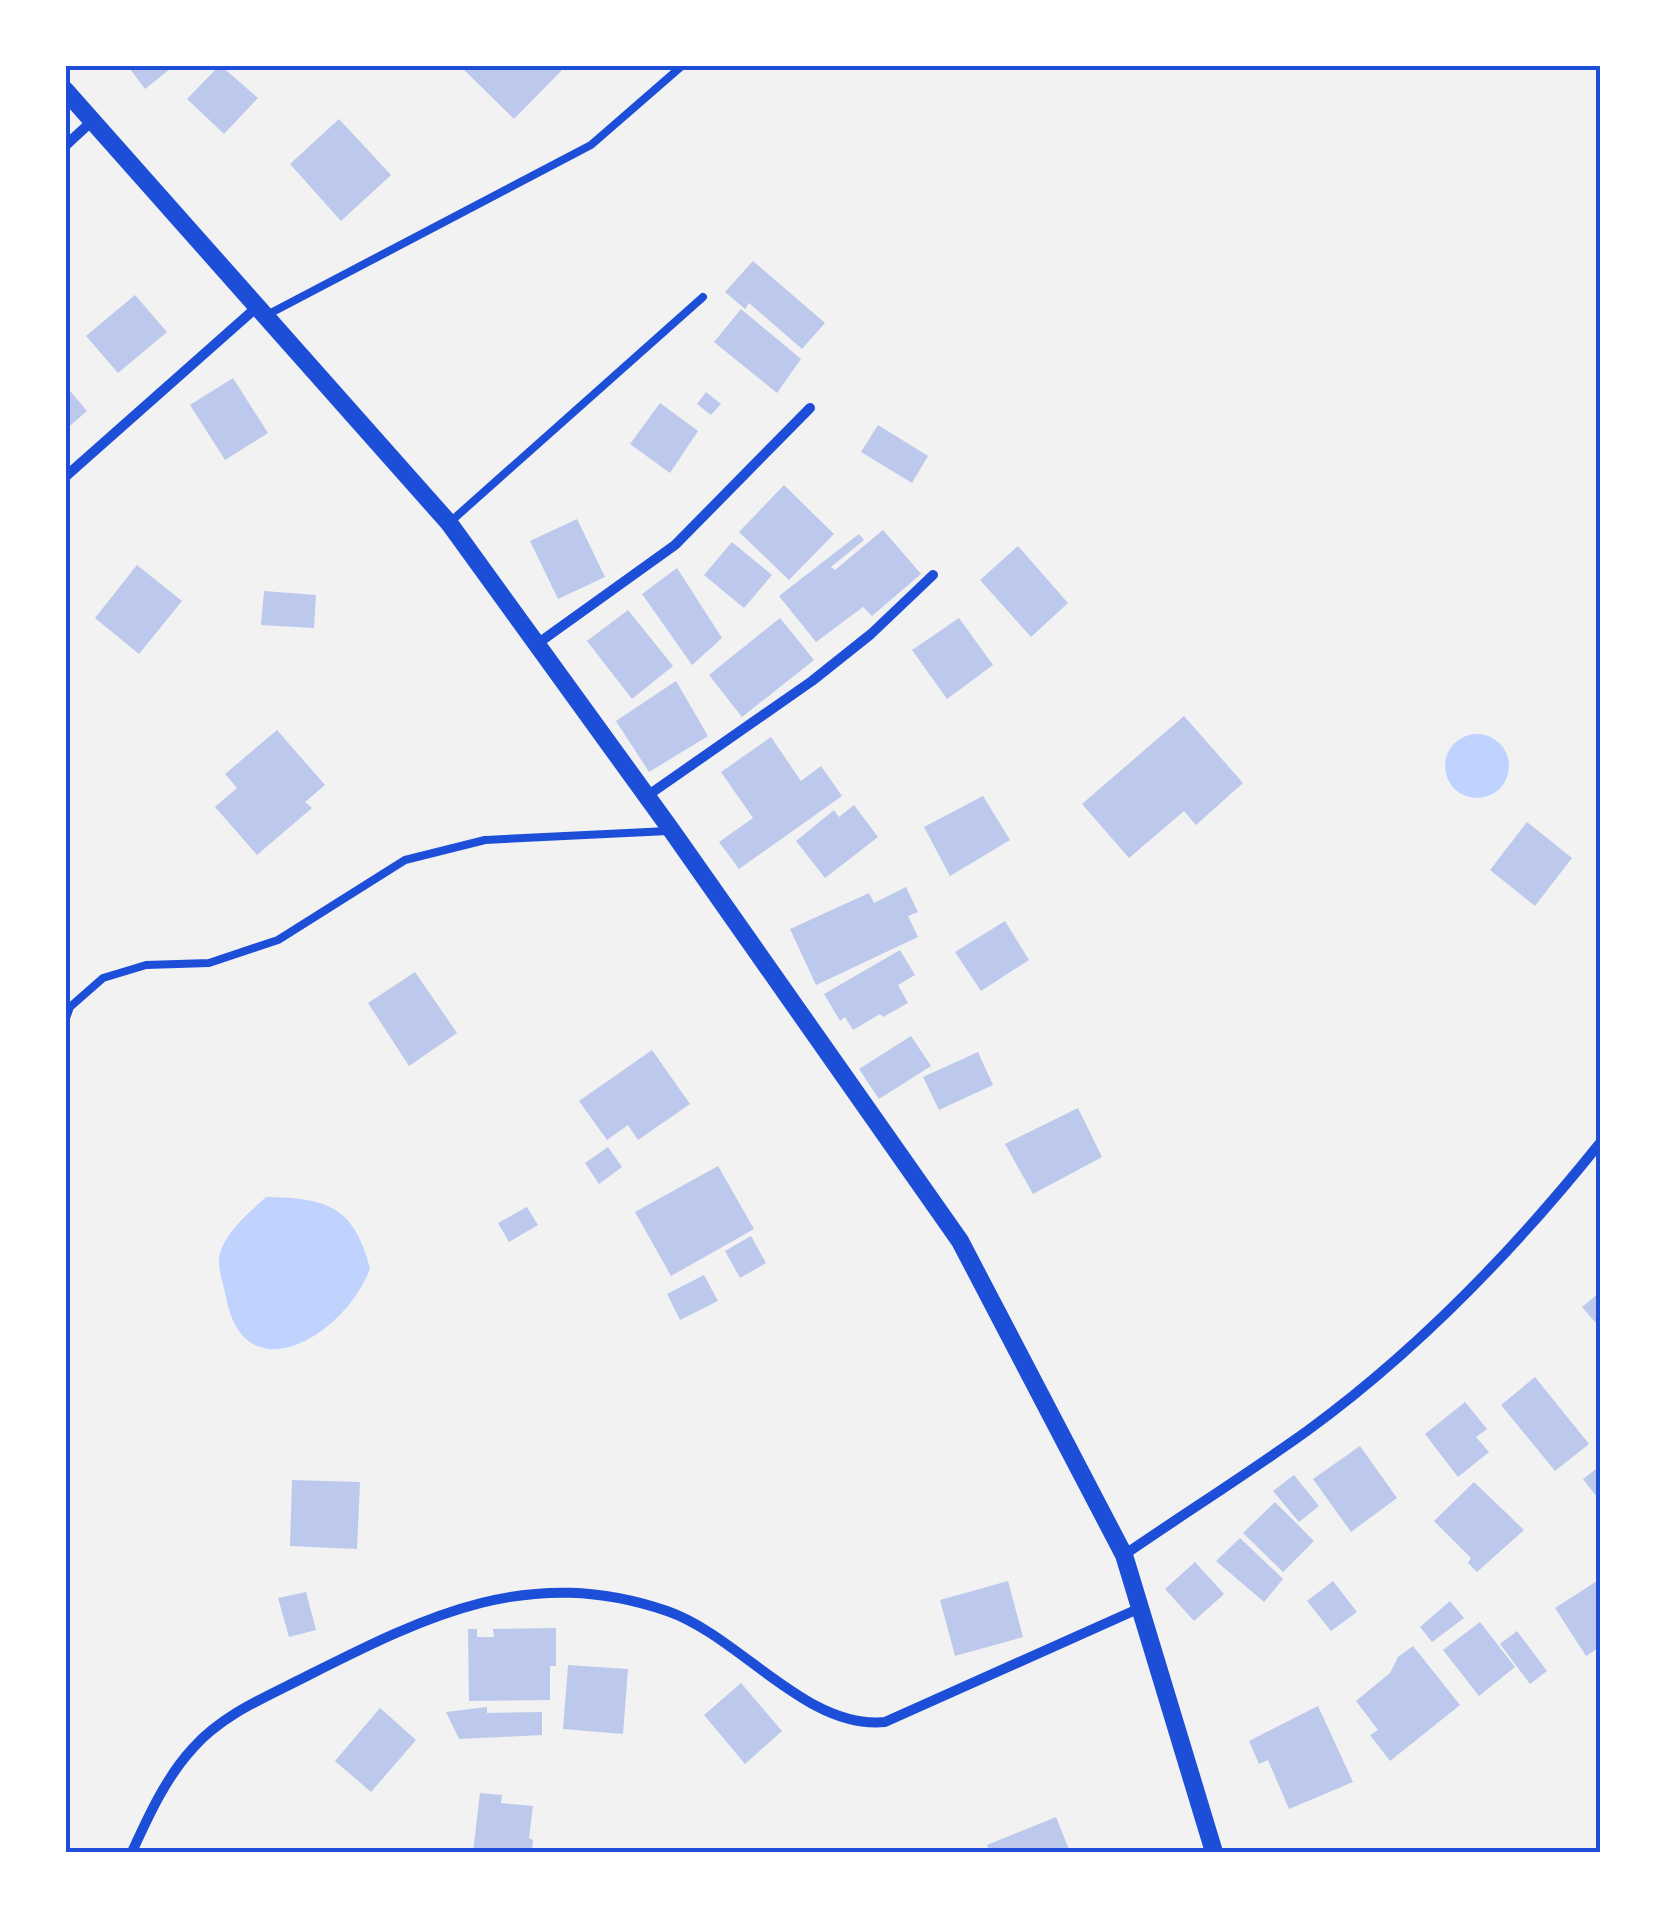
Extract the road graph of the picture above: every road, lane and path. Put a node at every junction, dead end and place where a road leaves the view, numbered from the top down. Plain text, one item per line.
1 (683, 65) edge
2 (65, 90) edge
3 (91, 122) junction
4 (65, 146) edge
5 (703, 297) dead end
6 (261, 312) junction
7 (810, 408) dead end
8 (65, 477) edge
9 (450, 523) junction
10 (933, 575) dead end
11 (537, 644) junction
12 (647, 796) junction
13 (672, 831) junction
14 (65, 1020) edge
15 (1600, 1143) edge
16 (1124, 1555) junction
17 (1140, 1608) junction
18 (132, 1852) edge
19 (1214, 1852) edge

1 - 6 lane
2 - 3 street
3 - 4 street
3 - 6 street
5 - 9 lane
6 - 8 street
6 - 9 street
7 - 11 street
9 - 11 street
10 - 12 street
11 - 12 street
12 - 13 street
13 - 14 lane
13 - 16 street
15 - 16 street
16 - 17 street
17 - 18 street
17 - 19 street

